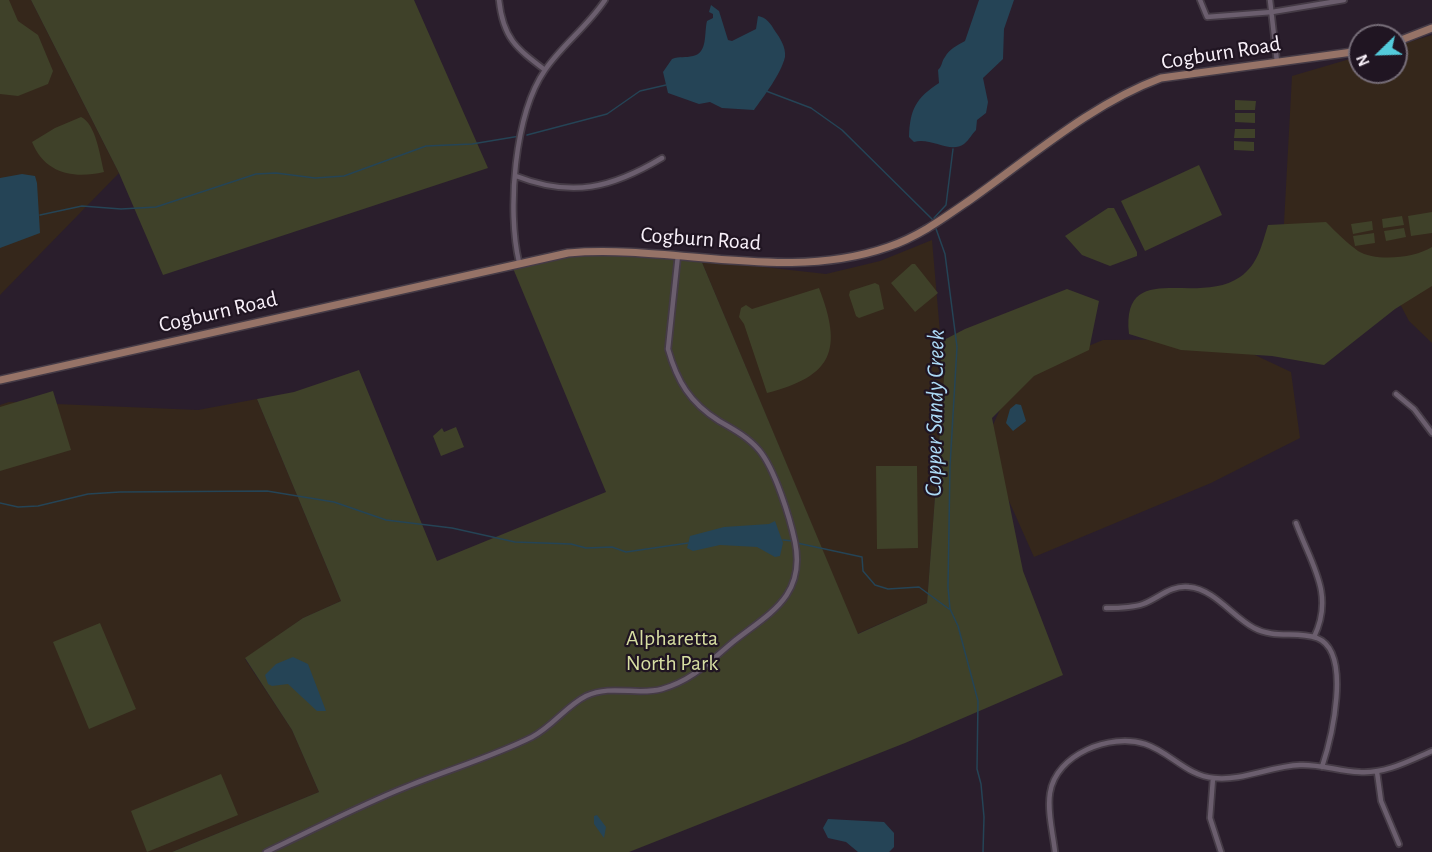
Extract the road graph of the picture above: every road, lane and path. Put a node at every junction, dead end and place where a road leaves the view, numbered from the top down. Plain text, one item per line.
1 (499, 0) edge
2 (605, 0) edge
3 (1200, 0) edge
4 (1270, 0) edge
5 (1344, 0) edge
6 (1337, 1) edge
7 (1272, 12) junction
8 (1432, 28) edge
9 (1408, 37) edge
10 (1348, 53) edge
11 (1277, 62) junction
12 (545, 70) junction
13 (662, 158) dead end
14 (516, 176) junction
15 (678, 255) junction
16 (519, 262) junction
17 (0, 380) edge
18 (1396, 394) dead end
19 (1432, 433) edge
20 (1296, 523) dead end
21 (1107, 608) dead end
22 (1314, 637) junction
23 (1432, 751) edge
24 (1322, 767) junction
25 (1377, 772) junction
26 (1213, 778) junction
27 (1399, 844) dead end
28 (266, 852) edge
29 (1055, 852) edge
30 (1221, 852) edge

1 - 12 street
2 - 12 street
3 - 7 street
4 - 7 street
5 - 6 street
6 - 7 street
7 - 11 street
8 - 9 street
10 - 11 street, Cogburn Road
11 - 15 street, Cogburn Road
12 - 14 street
13 - 14 street
14 - 16 street
15 - 16 street, Cogburn Road
15 - 28 street
16 - 17 street, Cogburn Road
18 - 19 street
20 - 22 street
21 - 22 street
22 - 24 street
23 - 25 street
24 - 25 street
24 - 26 street
25 - 27 street
26 - 29 street
26 - 30 street

